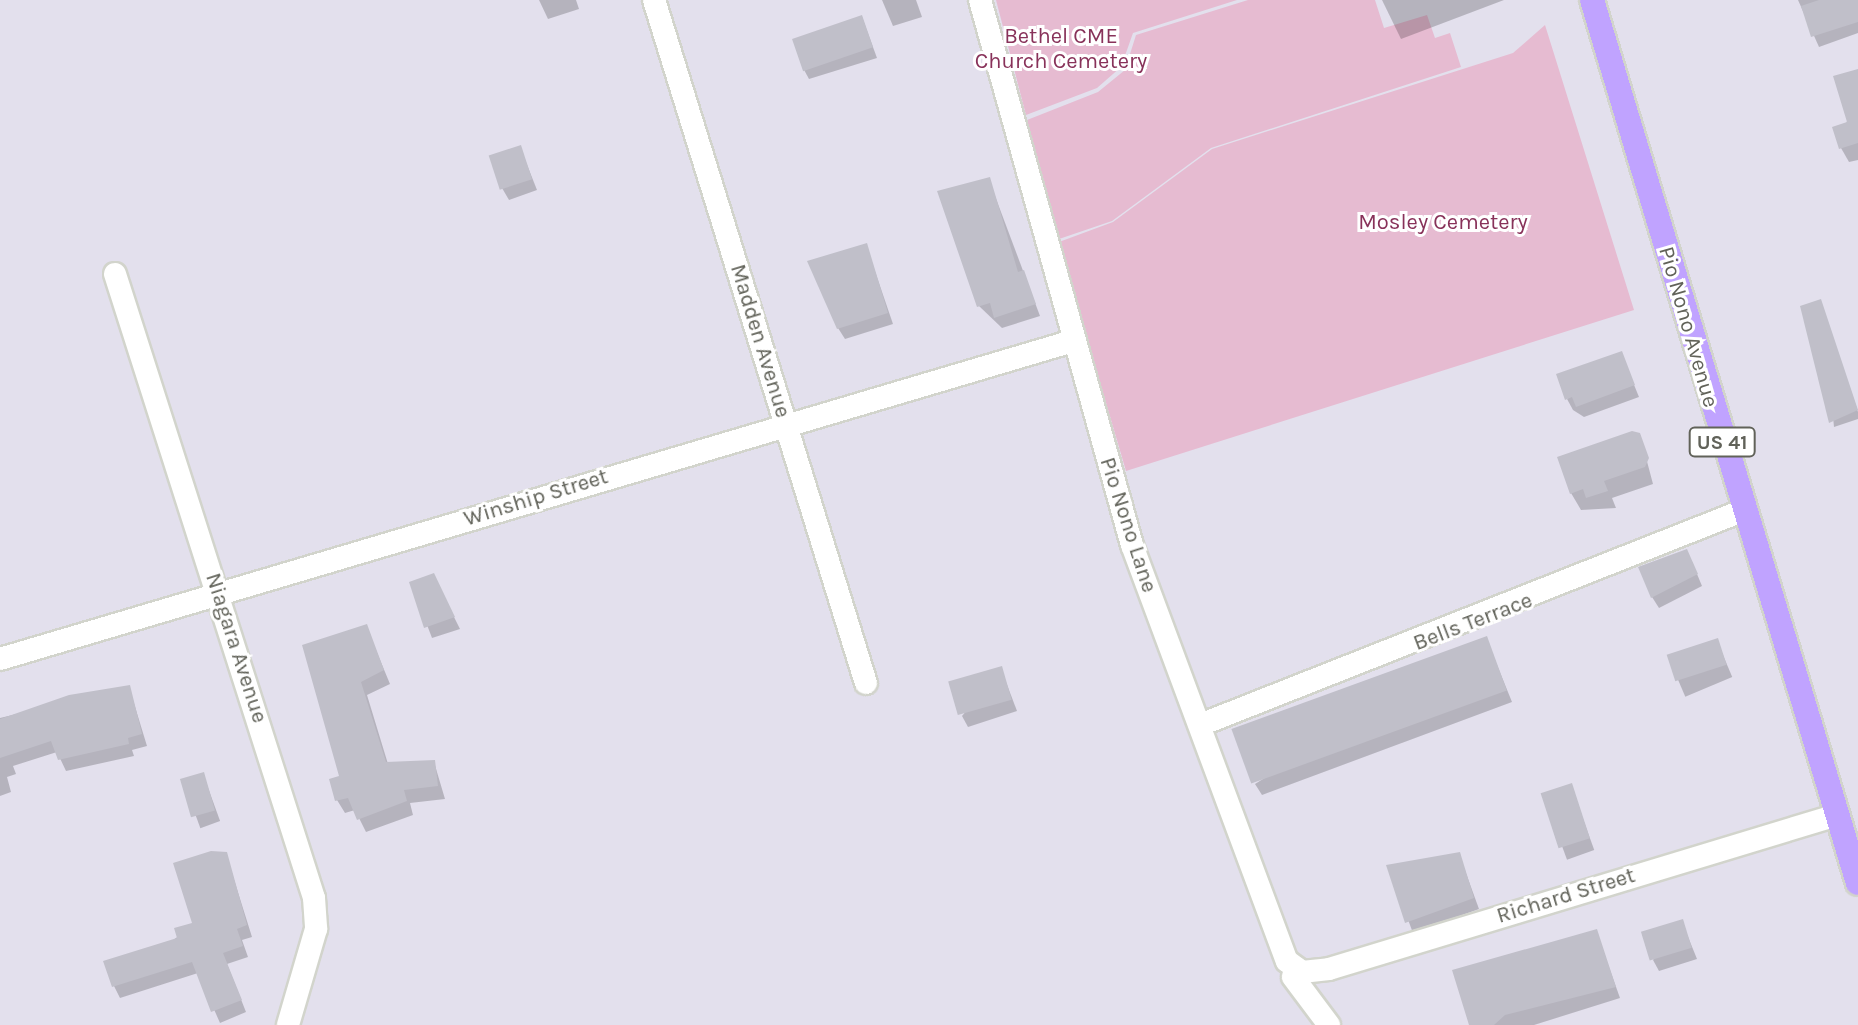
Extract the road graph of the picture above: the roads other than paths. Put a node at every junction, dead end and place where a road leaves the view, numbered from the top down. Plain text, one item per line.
1 (654, 0) edge
2 (980, 0) edge
3 (1592, 0) edge
4 (115, 274) dead end
5 (1073, 341) junction
6 (785, 422) junction
7 (1742, 511) junction
8 (219, 594) junction
9 (0, 659) edge
10 (866, 683) dead end
11 (1200, 725) junction
12 (1837, 815) junction
13 (1858, 883) edge
14 (1296, 968) junction
15 (288, 1025) edge
16 (1329, 1025) edge

1 - 6 street, Madden Avenue
2 - 5 street, Pio Nono Lane
3 - 7 main road, Pio Nono Avenue / US 41
4 - 8 street, Niagara Avenue
5 - 6 street, Winship Street
5 - 11 street, Pio Nono Lane
6 - 8 street, Winship Street
6 - 10 street, Madden Avenue
7 - 11 street, Bells Terrace
7 - 12 main road, Pio Nono Avenue / US 41
8 - 9 street, Winship Street
8 - 15 street, Niagara Avenue
11 - 14 street, Pio Nono Lane
12 - 13 main road, Pio Nono Avenue / US 41
12 - 14 street, Richard Street
14 - 16 street, Pio Nono Lane

